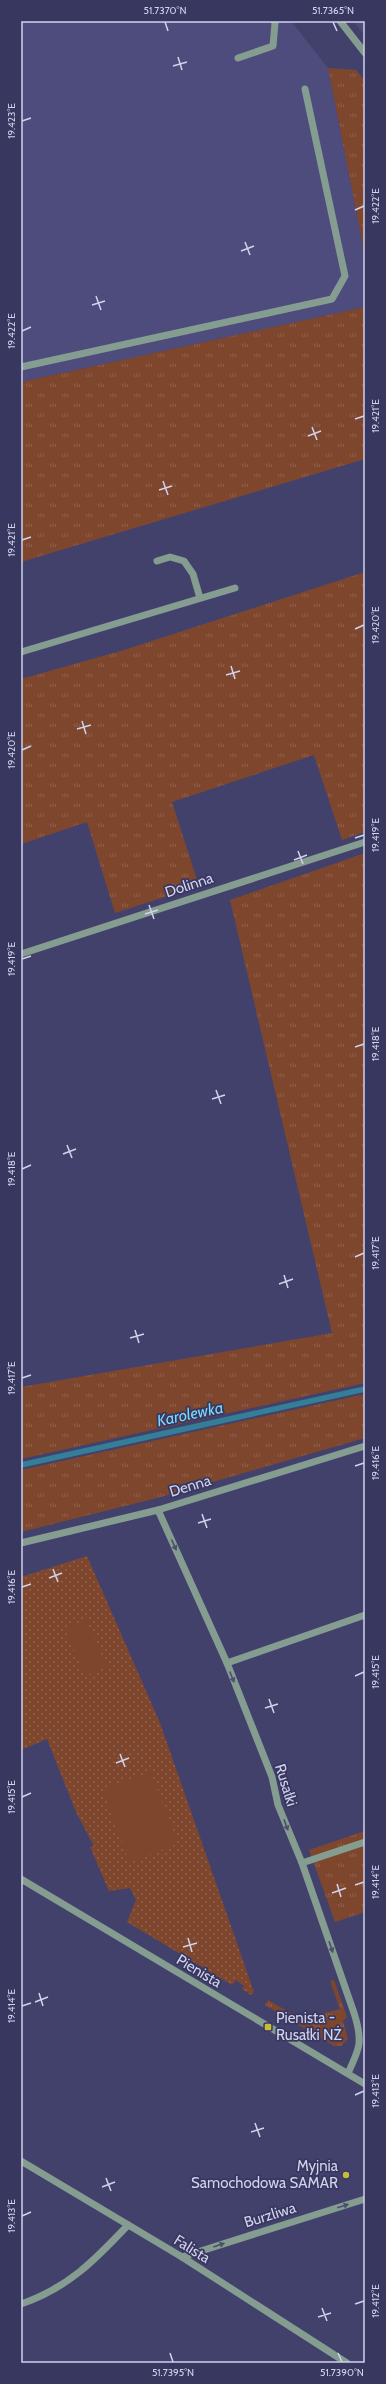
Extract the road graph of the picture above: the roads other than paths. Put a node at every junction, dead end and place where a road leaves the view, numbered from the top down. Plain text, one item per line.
1 (274, 21) edge
2 (340, 21) edge
3 (365, 53) edge
4 (238, 58) dead end
5 (305, 89) dead end
6 (21, 367) edge
7 (157, 561) dead end
8 (235, 588) dead end
9 (200, 598) junction
10 (21, 652) edge
11 (365, 842) edge
12 (21, 954) edge
13 (365, 1446) edge
14 (158, 1510) junction
15 (21, 1543) edge
16 (365, 1615) edge
17 (227, 1663) junction
18 (365, 1842) edge
19 (302, 1863) junction
20 (21, 1879) edge
21 (348, 2074) junction
22 (365, 2084) edge
23 (21, 2161) edge
24 (365, 2199) edge
25 (128, 2225) junction
26 (182, 2257) junction
27 (21, 2304) edge
28 (347, 2363) edge

1 - 4 street
2 - 3 street
5 - 6 street
7 - 9 street
8 - 9 street
9 - 10 street
11 - 12 street, Dolinna
13 - 14 street, Denna
14 - 15 street, Denna
14 -> 17 street, Rusałki
16 - 17 street
17 -> 19 street, Rusałki
18 - 19 street
19 -> 21 street, Rusałki
20 - 21 street, Pienista
21 - 22 street, Pienista
23 - 25 street, Falista
26 -> 24 street, Burzliwa
25 - 26 street, Falista
25 - 27 street
26 - 28 street, Falista

